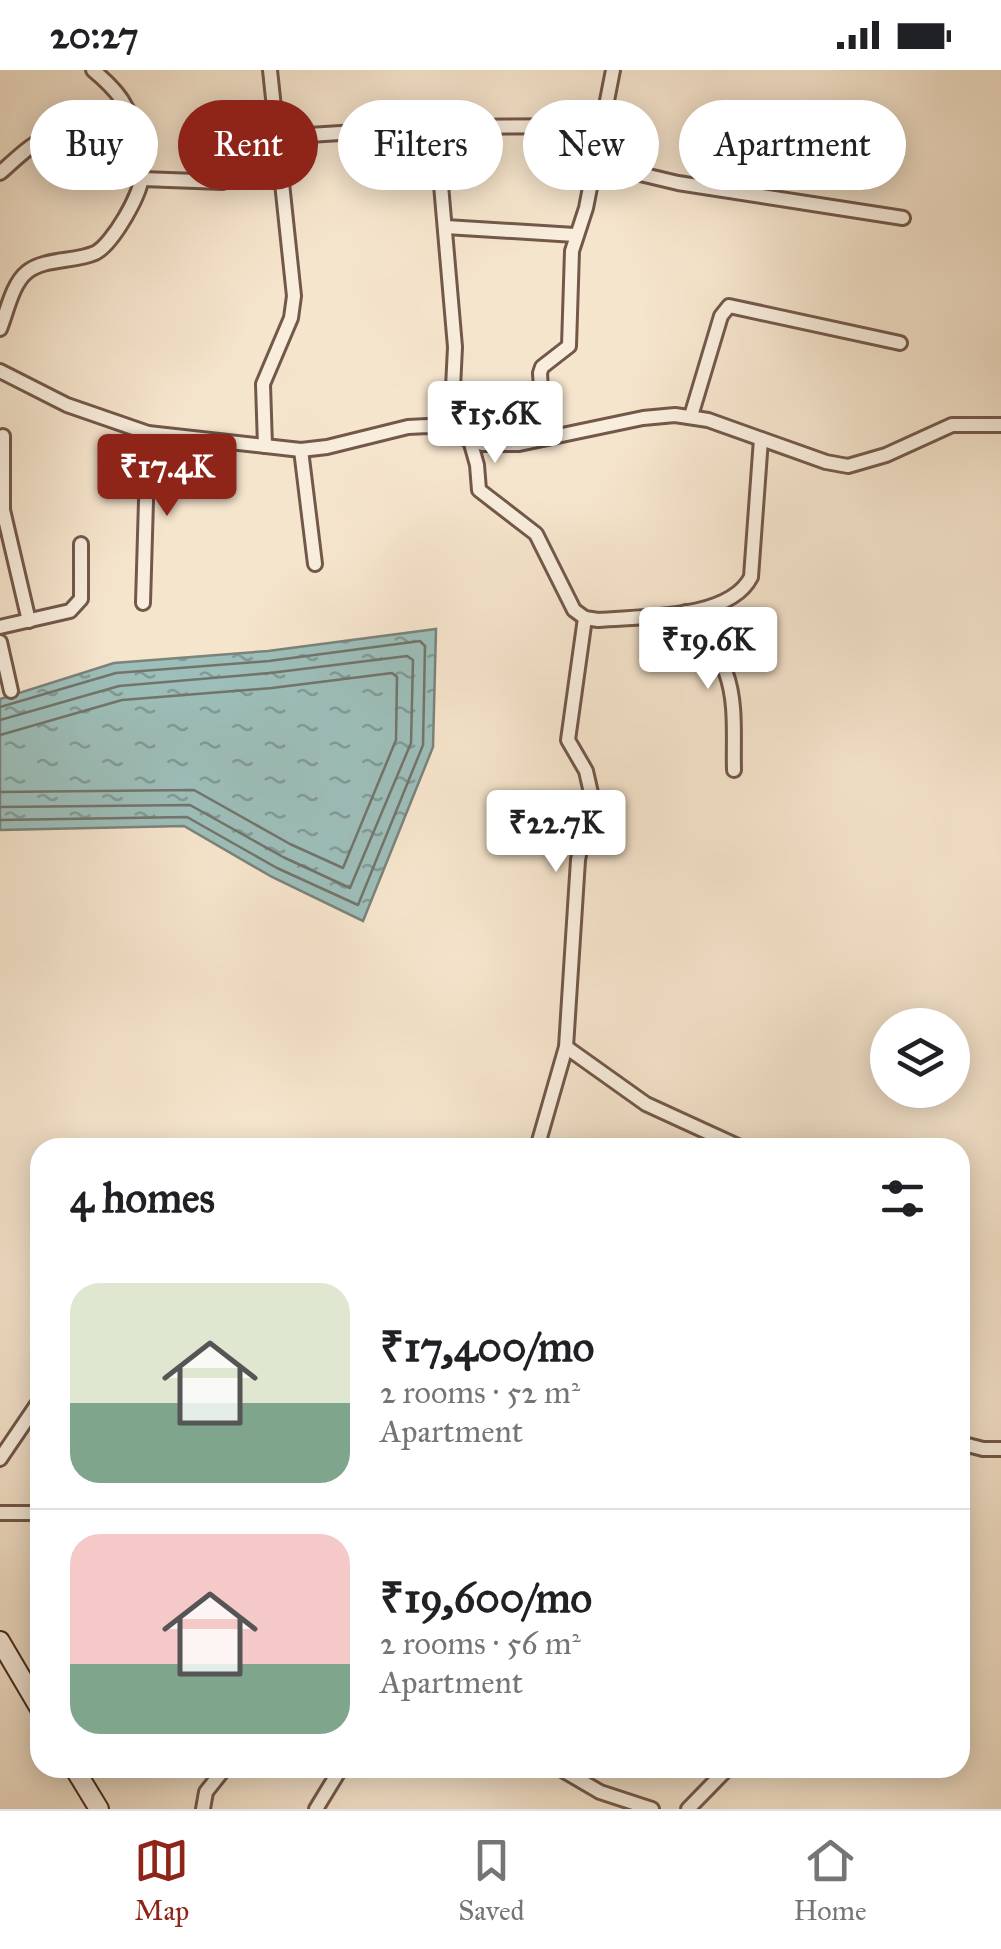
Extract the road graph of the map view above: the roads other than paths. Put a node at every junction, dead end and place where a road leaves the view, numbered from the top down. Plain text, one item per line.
1 (93, 70) edge
2 (270, 70) edge
3 (613, 70) edge
4 (123, 100) edge
5 (273, 100) edge
6 (607, 100) edge
7 (30, 152) edge
8 (0, 173) edge
9 (659, 178) edge
10 (136, 190) edge
11 (282, 190) edge
12 (442, 190) edge
13 (589, 190) edge
14 (903, 218) dead end
15 (446, 228) junction
16 (575, 235) junction
17 (0, 329) edge
18 (900, 342) dead end
19 (0, 371) edge
20 (691, 416) junction
21 (1001, 425) edge
22 (438, 427) junction
23 (148, 433) junction
24 (3, 436) dead end
25 (544, 438) junction
26 (762, 438) junction
27 (470, 440) junction
28 (265, 446) junction
29 (301, 450) junction
30 (1, 511) edge
31 (81, 544) dead end
32 (315, 564) dead end
33 (142, 603) dead end
34 (686, 612) junction
35 (585, 618) junction
36 (29, 621) junction
37 (0, 627) edge
38 (0, 642) edge
39 (11, 691) dead end
40 (734, 770) dead end
41 (566, 1047) junction
42 (540, 1138) edge
43 (720, 1138) edge
44 (30, 1415) edge
45 (970, 1446) edge
46 (1001, 1449) edge
47 (0, 1460) edge
48 (30, 1513) edge
49 (0, 1514) edge
50 (0, 1641) edge
51 (30, 1692) edge
52 (80, 1778) edge
53 (217, 1778) edge
54 (335, 1778) edge
55 (572, 1778) edge
56 (718, 1778) edge
57 (98, 1809) edge
58 (202, 1809) edge
59 (316, 1809) edge
60 (652, 1809) edge
61 (688, 1809) edge

1 - 4 street
2 - 5 street
3 - 6 street
7 - 8 street
9 - 14 street
10 - 17 street
11 - 28 street
12 - 15 street
13 - 16 street
15 - 16 street
15 - 22 street
16 - 25 street
18 - 20 street
19 - 23 street
20 - 25 street
20 - 26 street
21 - 26 street
22 - 27 street
22 - 29 street
23 - 28 street
23 - 33 street
24 - 30 street
25 - 27 street
26 - 34 street
27 - 35 street
28 - 29 street
29 - 32 street
30 - 36 street
31 - 36 street
34 - 35 street
34 - 40 street
35 - 41 street
36 - 37 street
38 - 39 street
41 - 42 street
41 - 43 street
44 - 47 street
45 - 46 street
48 - 49 street
50 - 51 main road
52 - 57 main road
53 - 58 street
54 - 59 street
55 - 60 street
56 - 61 street

